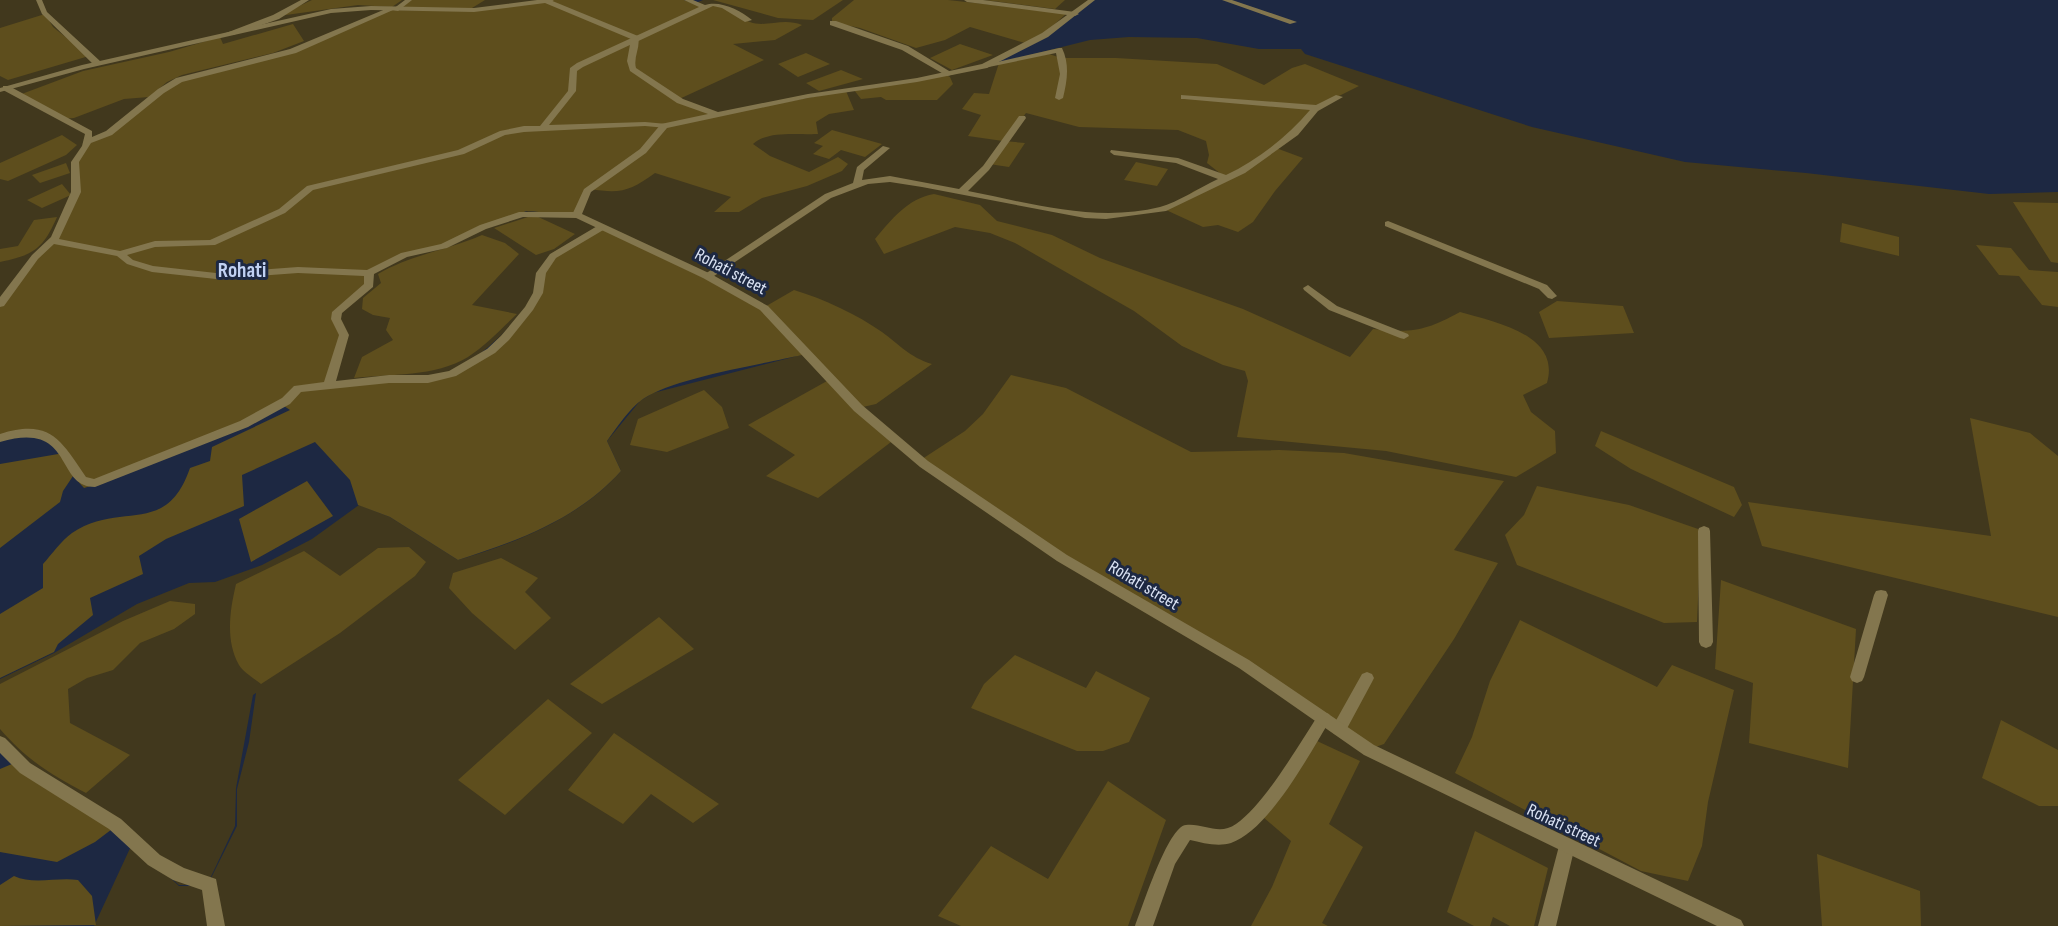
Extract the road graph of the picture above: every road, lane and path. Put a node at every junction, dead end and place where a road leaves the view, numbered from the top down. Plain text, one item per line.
1 (39, 0) edge
2 (306, 0) edge
3 (409, 0) edge
4 (546, 0) edge
5 (687, 0) edge
6 (967, 0) edge
7 (1092, 0) edge
8 (1225, 0) edge
9 (704, 8) junction
10 (393, 9) junction
11 (1076, 14) junction
12 (748, 20) dead end
13 (1293, 22) dead end
14 (833, 23) dead end
15 (228, 34) junction
16 (635, 38) junction
17 (97, 63) junction
18 (984, 66) junction
19 (950, 74) junction
20 (0, 77) edge
21 (6, 88) edge
22 (1059, 98) dead end
23 (1184, 98) dead end
24 (1339, 98) dead end
25 (1318, 108) junction
26 (718, 116) junction
27 (1022, 118) dead end
28 (664, 126) junction
29 (543, 128) junction
30 (87, 142) junction
31 (886, 148) dead end
32 (1114, 152) dead end
33 (1227, 179) junction
34 (857, 183) junction
35 (962, 191) junction
36 (577, 215) junction
37 (1388, 224) dead end
38 (602, 227) junction
39 (52, 241) junction
40 (120, 254) junction
41 (369, 273) junction
42 (707, 276) junction
43 (1308, 288) dead end
44 (1552, 296) dead end
45 (0, 304) edge
46 (1404, 336) dead end
47 (329, 386) junction
48 (0, 438) edge
49 (1704, 531) dead end
50 (1881, 595) dead end
51 (1706, 642) dead end
52 (1857, 677) dead end
53 (1367, 678) dead end
54 (1324, 718) junction
55 (1339, 729) junction
56 (0, 743) edge
57 (1567, 846) junction
58 (216, 926) edge
59 (1144, 926) edge
60 (1546, 926) edge
61 (1735, 926) edge

1 - 17 street
2 - 15 street
3 - 10 street
4 - 10 street
4 - 16 street
5 - 9 street
6 - 11 street
7 - 11 street
8 - 13 street
9 - 12 street
9 - 16 street
10 - 15 street
10 - 30 street
11 - 18 street
14 - 19 street
15 - 17 street
16 - 26 street
16 - 29 street
17 - 21 street
18 - 19 street
18 - 22 street
19 - 26 street
20 - 21 street
21 - 30 street
23 - 25 street
24 - 25 street
25 - 33 street
26 - 28 street
27 - 35 street
28 - 29 street
28 - 36 street
29 - 40 street
30 - 39 street
31 - 34 street
32 - 33 street
33 - 35 street
34 - 35 street
34 - 42 street
36 - 38 street, Rohati street
36 - 41 street
37 - 44 street
38 - 42 street, Rohati street
38 - 47 street
39 - 40 street
39 - 45 street
40 - 41 street
41 - 47 street
42 - 54 street, Rohati street
43 - 46 street
47 - 48 street
49 - 51 street
50 - 52 street
53 - 55 street
54 - 55 street, Rohati street
54 - 59 street
55 - 57 street, Rohati street
56 - 58 street
57 - 60 street
57 - 61 street, Rohati street

